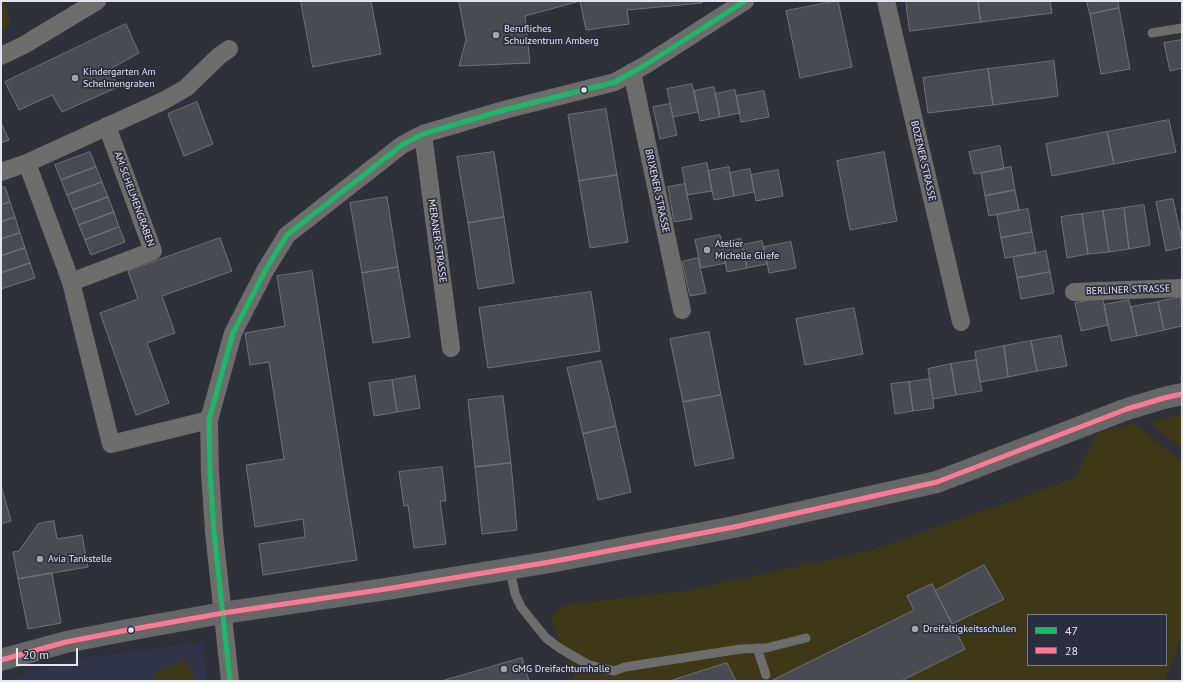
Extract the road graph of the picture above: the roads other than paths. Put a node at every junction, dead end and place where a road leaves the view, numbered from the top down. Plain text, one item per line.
1 (97, 1) edge
2 (745, 1) edge
3 (886, 1) edge
4 (1182, 28) edge
5 (1152, 34) dead end
6 (229, 49) dead end
7 (1, 56) edge
8 (632, 72) junction
9 (107, 126) junction
10 (422, 134) junction
11 (27, 163) junction
12 (1, 172) edge
13 (71, 282) junction
14 (1182, 288) edge
15 (1074, 292) dead end
16 (682, 310) dead end
17 (961, 322) dead end
18 (451, 348) dead end
19 (1182, 394) edge
20 (209, 420) junction
21 (510, 569) junction
22 (223, 613) junction
23 (806, 638) dead end
24 (757, 648) junction
25 (2, 658) edge
26 (766, 675) dead end
27 (230, 681) edge

1 - 7 street
2 - 8 street
3 - 17 street, BOZENER STRASSE
4 - 5 lane
6 - 9 street
8 - 10 street
8 - 16 street, BRIXENER STRASSE
9 - 11 street
9 - 13 street, AM SCHELMENGRABEN
10 - 18 street, MERANER STRASSE
10 - 20 street
11 - 12 street
11 - 13 street
13 - 20 street
14 - 15 street, BERLINER STRASSE
19 - 21 main road
20 - 22 street
21 - 22 main road
21 - 24 lane
22 - 25 main road
22 - 27 street
23 - 24 lane
24 - 26 lane

